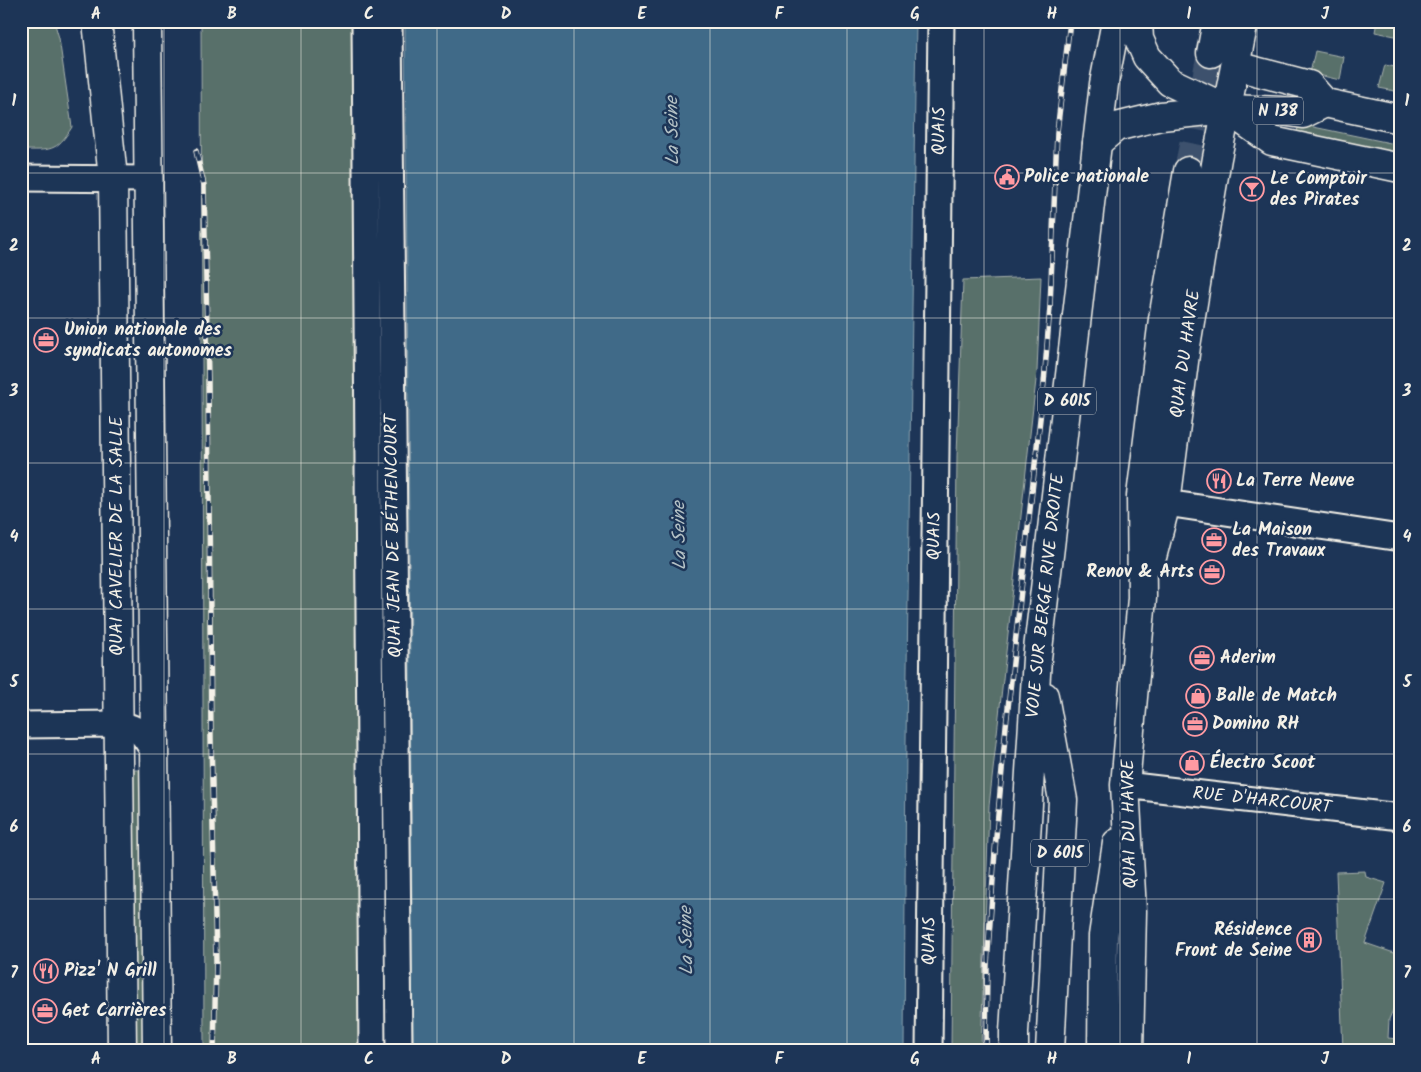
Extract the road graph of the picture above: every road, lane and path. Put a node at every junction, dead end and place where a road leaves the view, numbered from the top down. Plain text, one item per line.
1 (97, 21) edge
2 (147, 21) edge
3 (365, 21) edge
4 (389, 21) edge
5 (941, 21) edge
6 (1116, 21) edge
7 (1138, 21) edge
8 (1217, 21) edge
9 (1244, 21) edge
10 (1211, 53) tunnel mouth
11 (1236, 66) junction
12 (1325, 104) junction
13 (1227, 109) junction
14 (1400, 119) edge
15 (1097, 144) junction
16 (1400, 168) edge
17 (1188, 172) tunnel mouth
18 (21, 178) edge
19 (114, 178) junction
20 (148, 179) junction
21 (1166, 503) junction
22 (1400, 538) edge
23 (1142, 598) junction
24 (1037, 658) junction
25 (118, 724) junction
26 (21, 725) edge
27 (154, 752) junction
28 (1125, 786) junction
29 (1400, 817) edge
30 (122, 1051) edge
31 (157, 1051) edge
32 (372, 1051) edge
33 (399, 1051) edge
34 (930, 1051) edge
35 (1014, 1051) edge
36 (1050, 1051) edge
37 (1102, 1051) edge
38 (1129, 1051) edge

1 - 19 main road, QUAI CAVELIER DE LA SALLE
2 - 20 main road, QUAI CAVELIER DE LA SALLE
3 - 32 street, QUAI JEAN DE BÉTHENCOURT
4 - 33 street, QUAI JEAN DE BÉTHENCOURT
5 - 34 street, QUAIS
6 - 15 main road, VOIE SUR BERGE RIVE DROITE
7 - 13 main road
8 - 10 main road
9 - 11 main road, D 6015
11 - 12 main road, N 138
11 - 13 main road, D 6015
12 - 13 main road, N 138
12 - 14 main road, N 138
13 - 15 main road, N 138
13 - 16 main road
13 - 21 main road, QUAI DU HAVRE / D 6015
15 - 24 main road, VOIE SUR BERGE RIVE DROITE / D 6015
17 - 23 main road, QUAI DU HAVRE / D 6015
18 - 19 street
19 - 20 street
19 - 25 main road, QUAI CAVELIER DE LA SALLE
20 - 27 main road, QUAI CAVELIER DE LA SALLE
21 - 22 street
21 - 23 main road, QUAI DU HAVRE / D 6015
23 - 28 main road, QUAI DU HAVRE / D 6015
24 - 35 main road, VOIE SUR BERGE RIVE DROITE / D 6015
24 - 36 main road, D 6015
25 - 26 street
25 - 27 street
25 - 30 main road, QUAI CAVELIER DE LA SALLE
27 - 31 main road, QUAI CAVELIER DE LA SALLE
28 - 29 street, RUE D'HARCOURT
28 - 37 main road, D 6015
28 - 38 main road, QUAI DU HAVRE / D 6015

